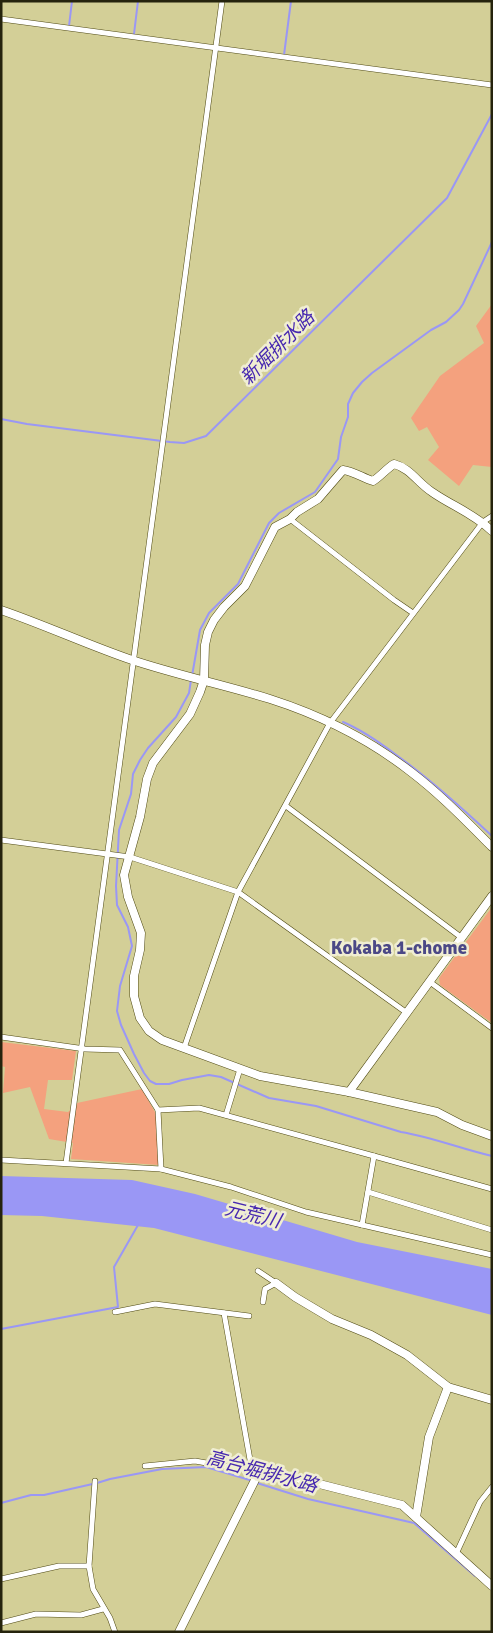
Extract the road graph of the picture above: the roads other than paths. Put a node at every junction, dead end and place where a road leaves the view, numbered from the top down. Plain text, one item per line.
1 (222, 1) edge
2 (1, 19) edge
3 (216, 48) junction
4 (492, 85) edge
5 (492, 516) edge
6 (290, 518) junction
7 (483, 522) junction
8 (492, 531) edge
9 (1, 610) edge
10 (414, 613) junction
11 (133, 660) junction
12 (204, 680) junction
13 (330, 723) junction
14 (286, 806) junction
15 (1, 840) edge
16 (492, 846) edge
17 (108, 855) junction
18 (130, 857) junction
19 (238, 892) junction
20 (492, 896) edge
21 (462, 938) junction
22 (430, 982) junction
23 (407, 1013) junction
24 (492, 1028) edge
25 (1, 1037) edge
26 (81, 1048) junction
27 (184, 1048) junction
28 (240, 1069) junction
29 (349, 1092) junction
30 (158, 1110) junction
31 (226, 1115) junction
32 (492, 1136) edge
33 (374, 1156) junction
34 (1, 1160) edge
35 (66, 1163) junction
36 (161, 1169) junction
37 (492, 1189) edge
38 (368, 1192) junction
39 (362, 1225) junction
40 (492, 1230) edge
41 (492, 1255) edge
42 (258, 1271) dead end
43 (276, 1283) junction
44 (263, 1302) dead end
45 (115, 1312) dead end
46 (224, 1312) junction
47 (249, 1316) dead end
48 (448, 1387) junction
49 (492, 1400) edge
50 (144, 1466) dead end
51 (255, 1473) junction
52 (95, 1481) dead end
53 (492, 1488) edge
54 (416, 1517) junction
55 (456, 1554) junction
56 (89, 1566) junction
57 (1, 1579) edge
58 (492, 1586) edge
59 (103, 1609) junction
60 (1, 1623) edge
61 (115, 1632) edge
62 (179, 1632) edge

1 - 3 street
2 - 3 street
3 - 4 street
3 - 11 street
5 - 7 street
6 - 7 street
6 - 10 street
6 - 12 street
7 - 8 street
7 - 10 street
9 - 11 street
10 - 13 street
11 - 12 street
11 - 17 street
12 - 13 street
12 - 18 street
13 - 14 street
13 - 16 street
14 - 19 street
14 - 21 street
15 - 17 street
17 - 18 street
17 - 26 street
18 - 19 street
18 - 27 street
19 - 23 street
19 - 27 street
20 - 21 street
21 - 22 street
22 - 23 street
22 - 24 street
23 - 29 street
25 - 26 street
26 - 30 street
26 - 35 street
27 - 28 street
28 - 29 street
28 - 31 street
29 - 32 street
30 - 31 street
30 - 36 street
31 - 33 street
33 - 37 street
33 - 38 street
34 - 35 street
35 - 36 street
36 - 39 street
38 - 39 street
38 - 40 street
39 - 41 street
42 - 43 street
43 - 44 street
43 - 48 street
45 - 46 street
46 - 47 street
46 - 51 street
48 - 49 street
48 - 54 street
50 - 51 street
51 - 54 street
51 - 62 street
52 - 56 street
53 - 55 street
54 - 55 street
55 - 58 street
56 - 57 street
56 - 59 street
59 - 60 street
59 - 61 street

